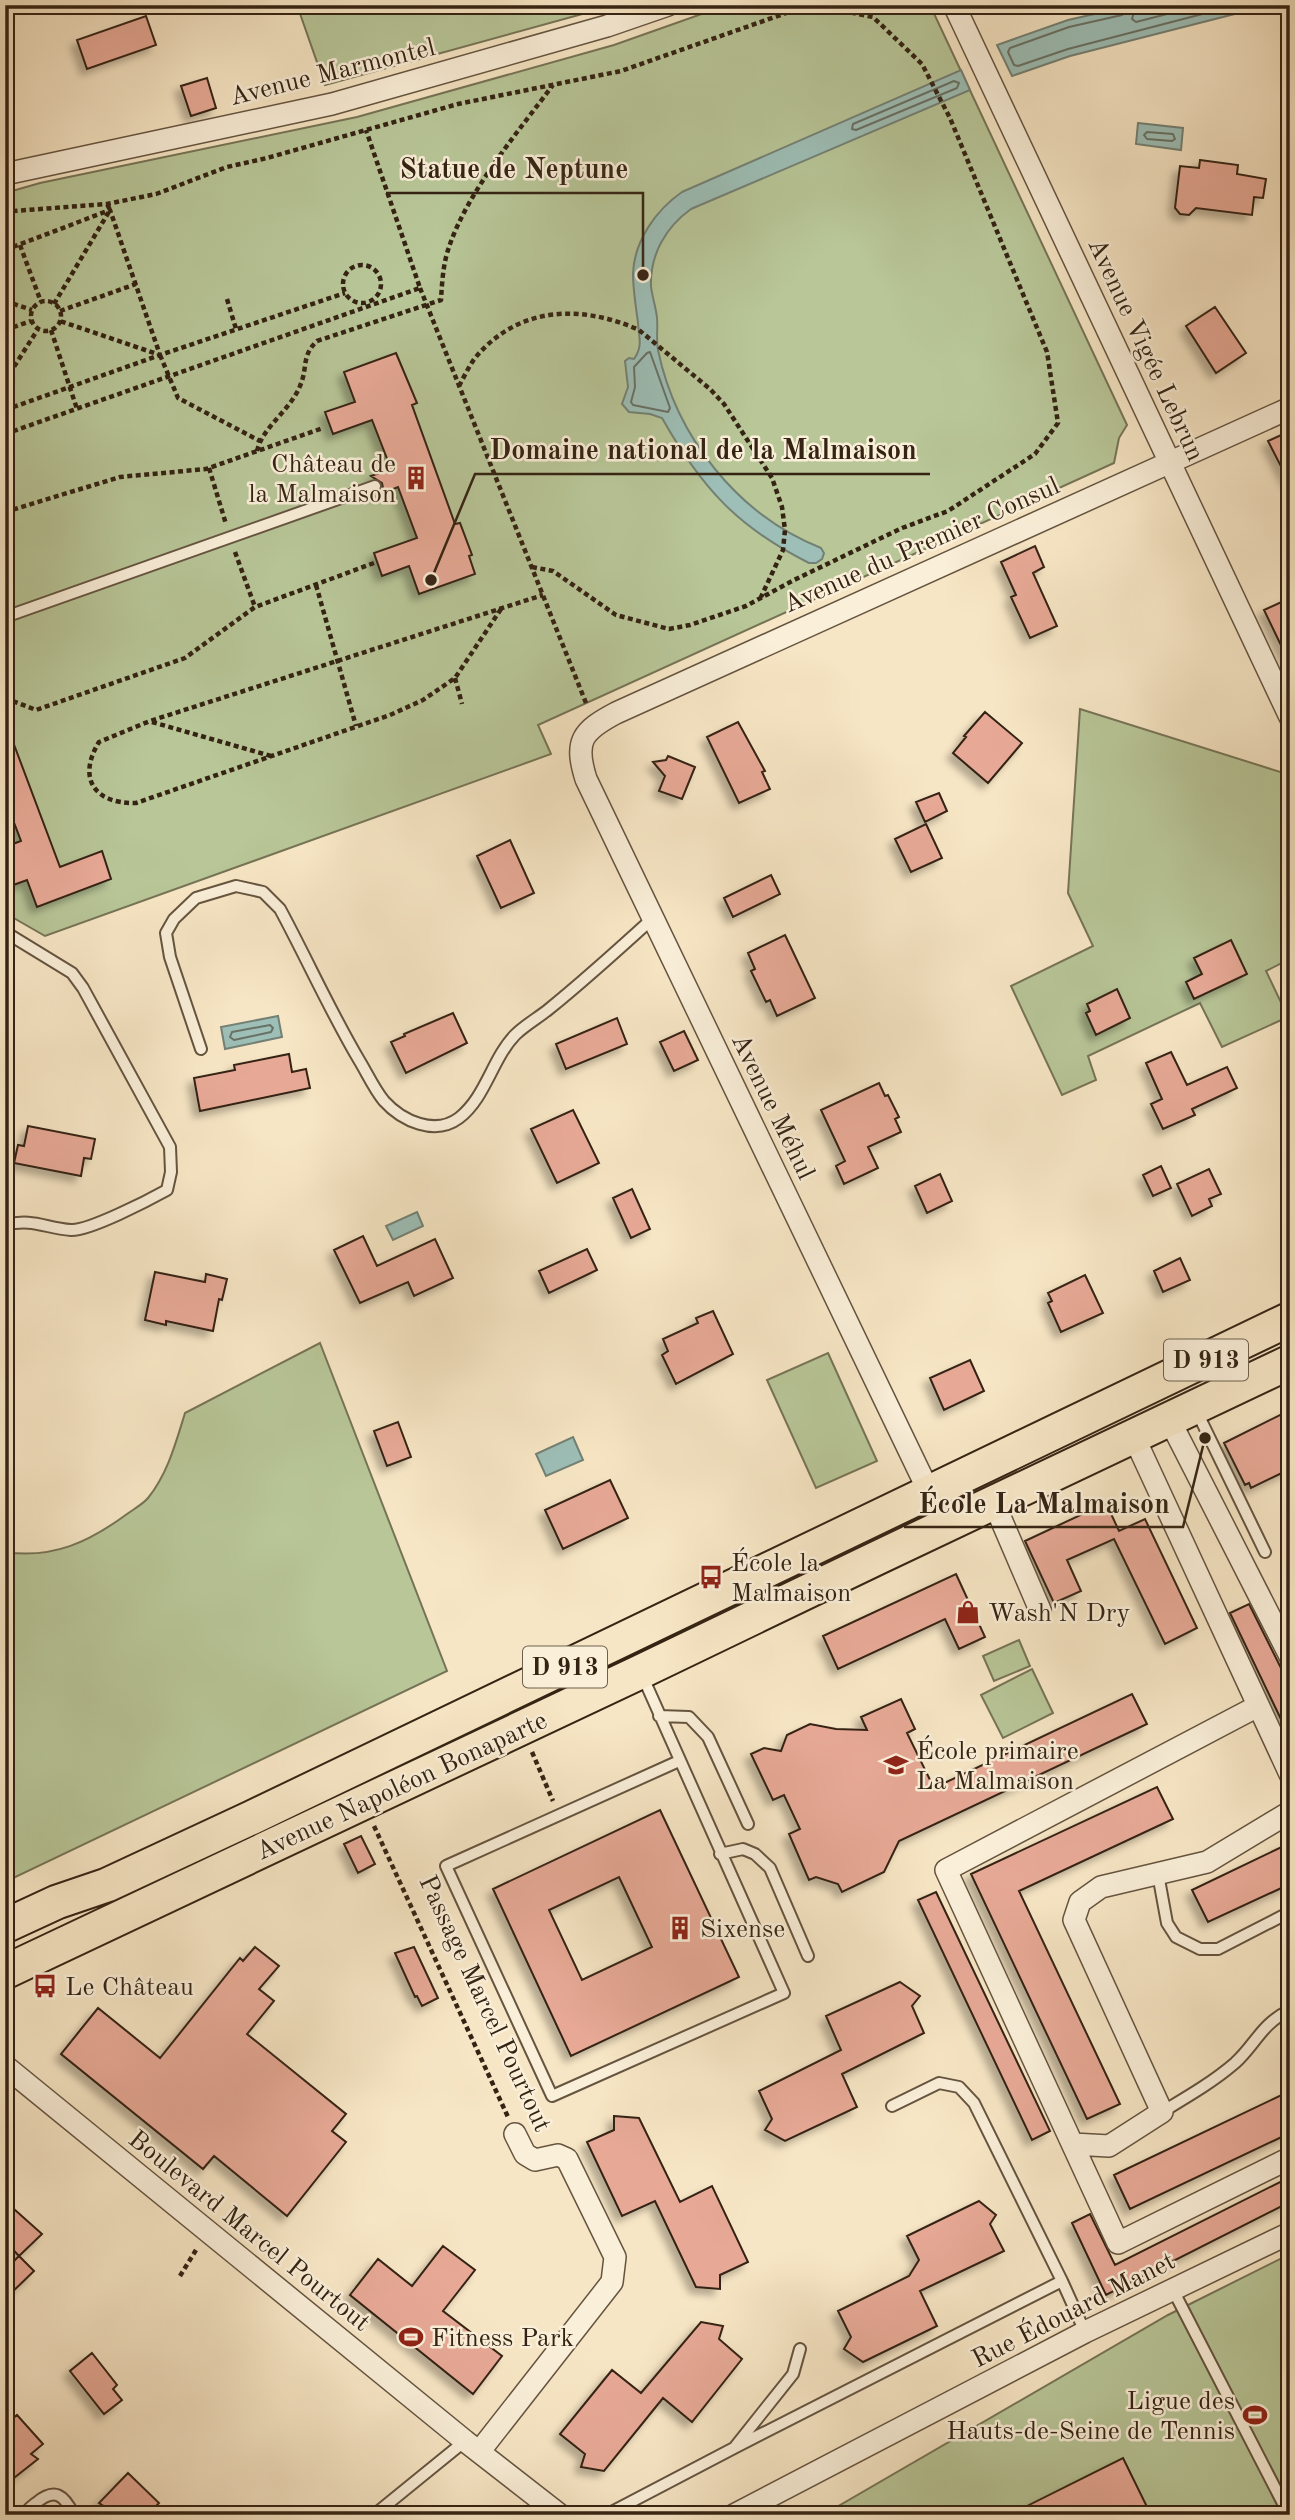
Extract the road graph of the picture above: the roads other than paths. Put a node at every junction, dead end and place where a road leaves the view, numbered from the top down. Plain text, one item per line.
1 (668, 5) edge
2 (954, 5) edge
3 (5, 174) edge
4 (1290, 408) edge
5 (1170, 463) junction
6 (375, 486) dead end
7 (5, 617) edge
8 (1290, 717) edge
9 (582, 740) joint
10 (653, 918) junction
11 (5, 932) edge
12 (201, 1049) dead end
13 (5, 1225) edge
14 (1290, 1319) edge
15 (1290, 1362) edge
16 (1187, 1369) junction
17 (1185, 1412) junction
18 (1134, 1437) junction
19 (930, 1494) junction
20 (994, 1503) junction
21 (1265, 1552) dead end
22 (1040, 1610) dead end
23 (1290, 1656) edge
24 (640, 1672) junction
25 (1258, 1706) junction
26 (659, 1716) junction
27 (679, 1761) junction
28 (1290, 1774) edge
29 (1290, 1812) edge
30 (748, 1824) dead end
31 (720, 1854) junction
32 (1158, 1874) junction
33 (107, 1885) junction
34 (1290, 1912) edge
35 (5, 1926) edge
36 (5, 1951) edge
37 (808, 1956) dead end
38 (5, 1972) edge
39 (1290, 2010) edge
40 (5, 2066) edge
41 (892, 2106) dead end
42 (1162, 2112) junction
43 (515, 2134) road end
44 (1073, 2144) junction
45 (1290, 2158) edge
46 (1290, 2233) edge
47 (1062, 2281) junction
48 (1173, 2290) junction
49 (1085, 2332) junction
50 (800, 2349) dead end
51 (472, 2446) junction
52 (734, 2448) junction
53 (1285, 2497) edge
54 (25, 2515) edge
55 (74, 2515) edge
56 (374, 2515) edge
57 (560, 2515) edge
58 (606, 2515) edge
59 (734, 2515) edge
60 (1289, 2515) edge

1 - 3 street, Avenue Marmontel
2 - 5 street, Avenue Vigée Lebrun
4 - 5 street, Avenue du Premier Consul
5 - 8 street, Avenue Vigée Lebrun
5 - 9 street, Avenue du Premier Consul
6 - 7 lane
9 - 10 street, Avenue Méhul
10 - 12 lane
10 - 19 street, Avenue Méhul
11 - 13 lane
14 - 16 main road, Avenue Napoléon Bonaparte / D 913
15 - 17 main road, Avenue Napoléon Bonaparte / D 913
16 - 17 main road
16 - 19 main road, Avenue Napoléon Bonaparte / D 913
17 - 18 main road, Avenue Napoléon Bonaparte / D 913
17 - 21 lane
17 - 23 street
18 - 20 main road, Avenue Napoléon Bonaparte / D 913
18 - 25 street
19 - 33 main road, Avenue Napoléon Bonaparte / D 913
20 - 22 street
20 - 24 main road, Avenue Napoléon Bonaparte / D 913
24 - 26 lane
24 - 38 main road, Avenue Napoléon Bonaparte / D 913
25 - 28 street
25 - 44 street
26 - 27 lane
26 - 30 lane
27 - 31 lane
27 - 31 lane
29 - 32 street
31 - 37 lane
32 - 34 lane
32 - 42 street
33 - 35 main road, Avenue Napoléon Bonaparte / D 913
33 - 36 main road, D 913
39 - 42 lane
40 - 51 street, Boulevard Marcel Pourtout
41 - 47 lane
42 - 44 street
43 - 51 street, Passage Marcel Pourtout
44 - 45 street
46 - 48 street, Rue Édouard Manet
47 - 49 lane
47 - 52 lane
48 - 49 street, Rue Édouard Manet
48 - 53 lane
49 - 59 street, Rue Édouard Manet
50 - 52 lane
51 - 56 lane
51 - 57 street, Boulevard Marcel Pourtout
52 - 58 lane
53 - 60 lane
54 - 55 lane

